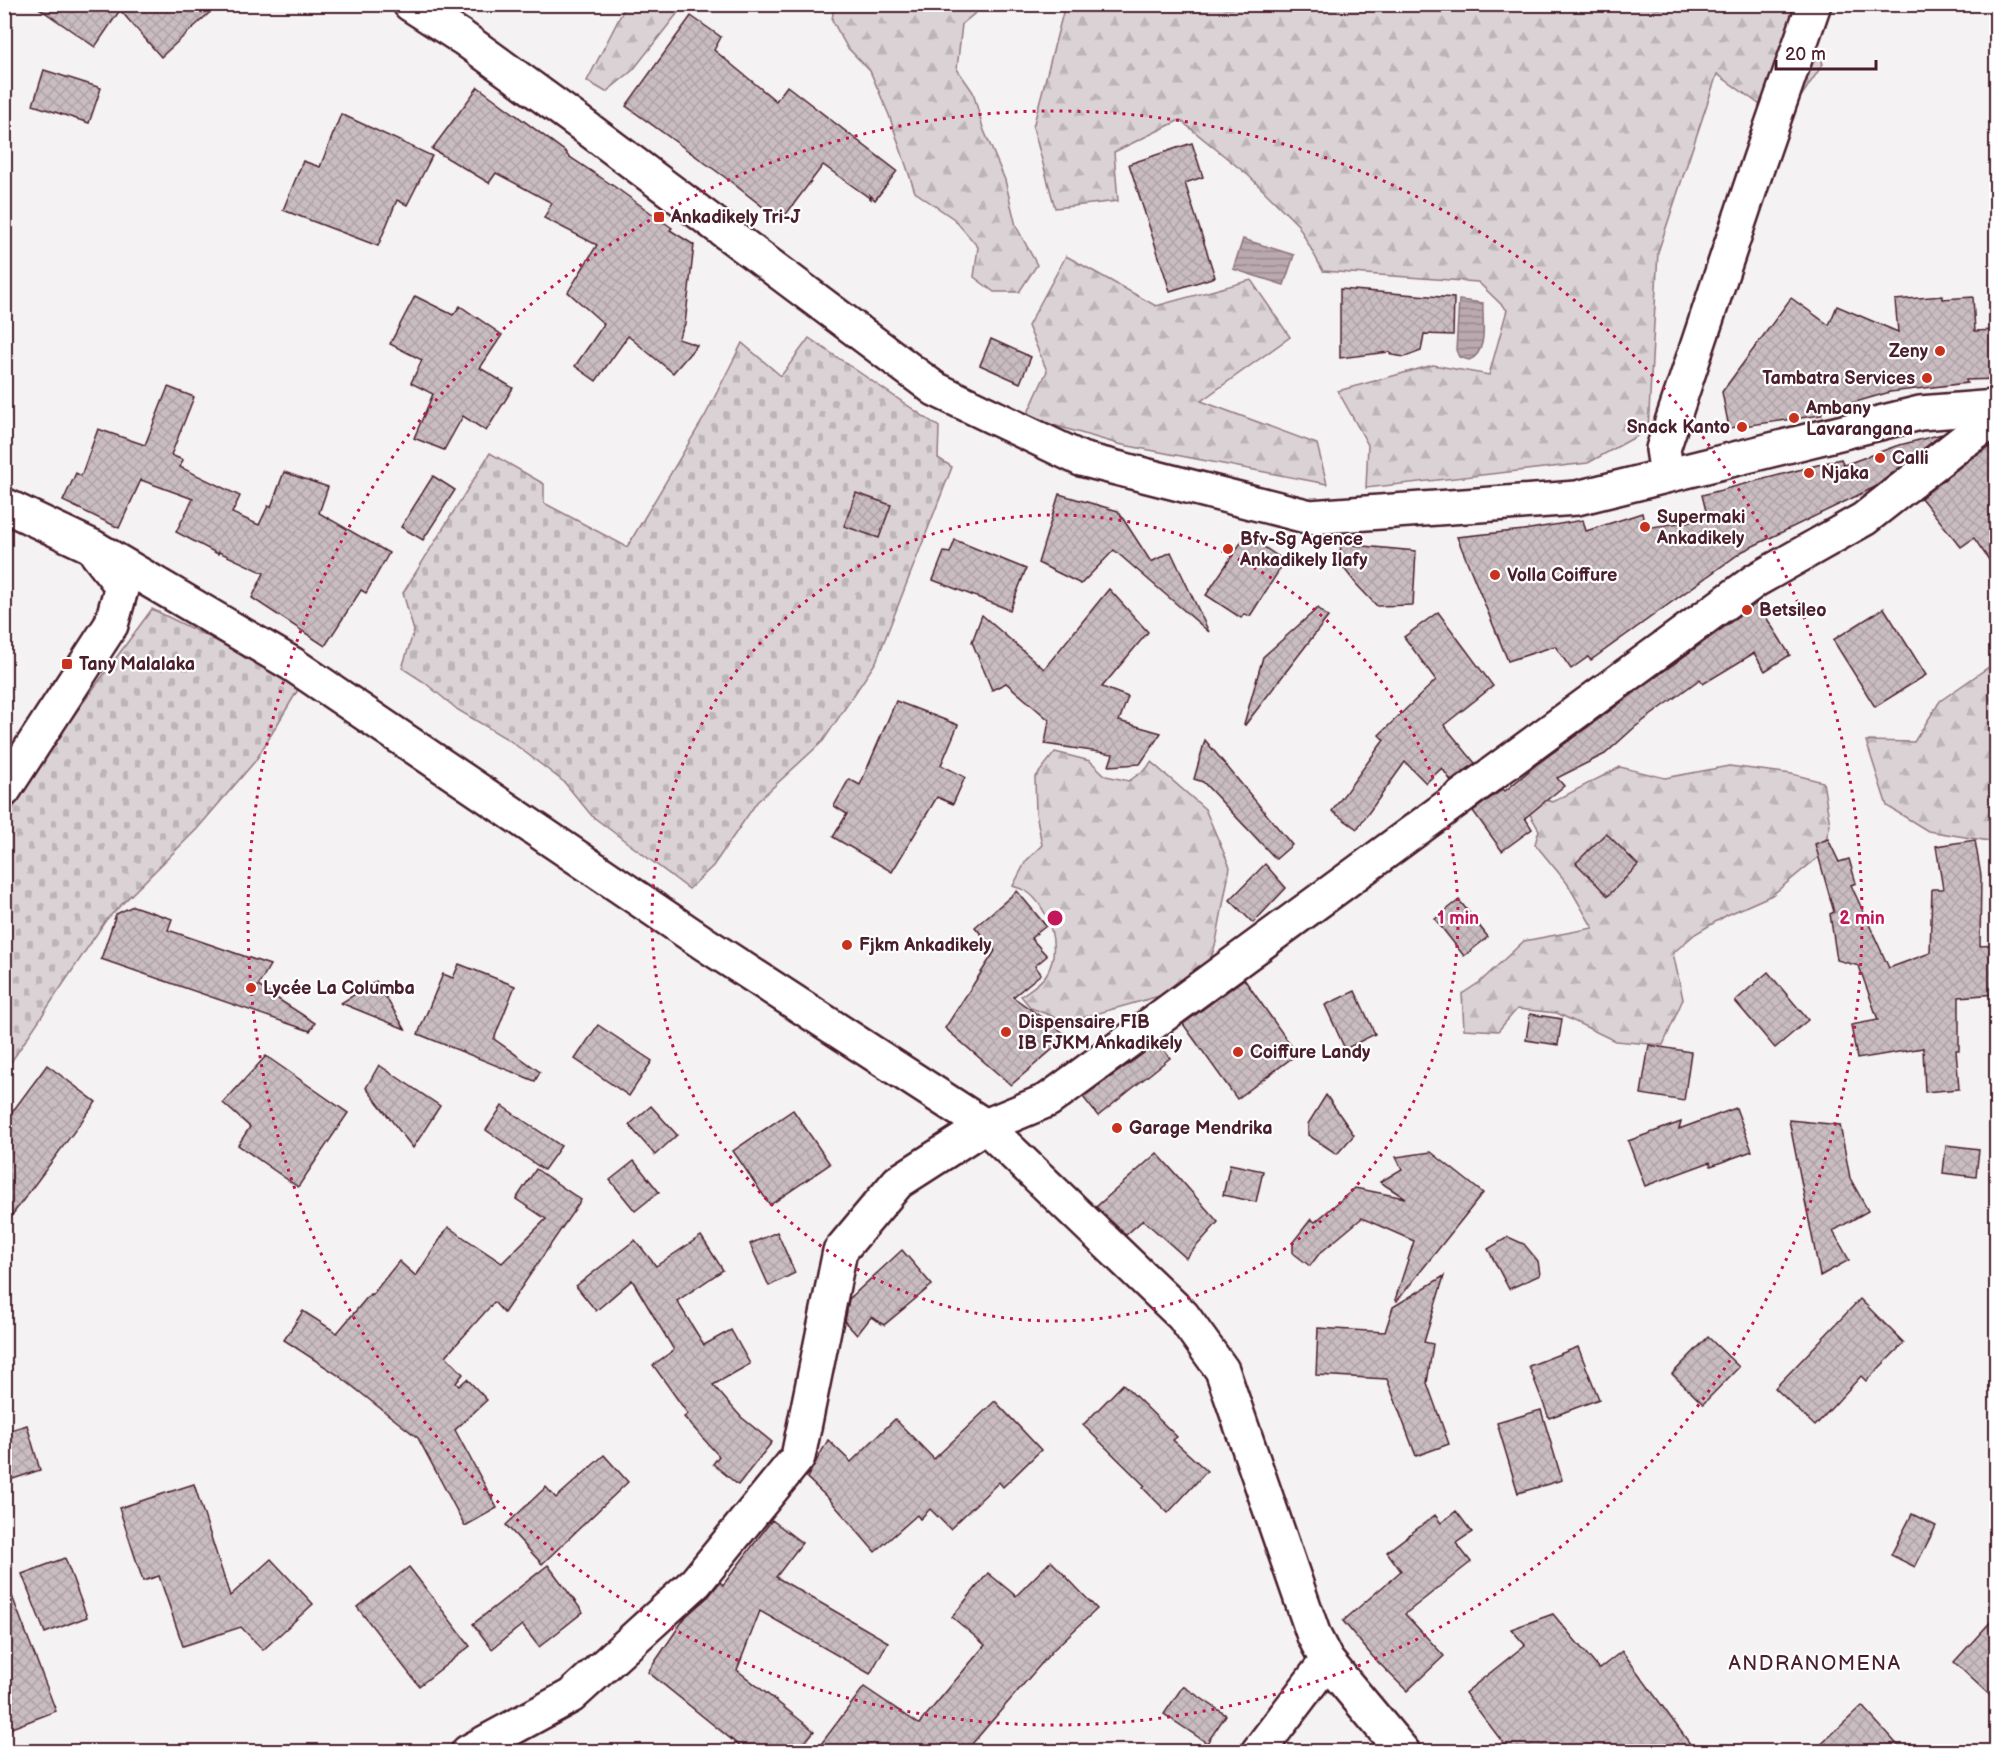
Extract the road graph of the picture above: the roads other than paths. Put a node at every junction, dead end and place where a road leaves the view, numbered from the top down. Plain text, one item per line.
1 (410, 4) edge
2 (1814, 4) edge
3 (1996, 406) edge
4 (1996, 419) edge
5 (1667, 476) junction
6 (4, 505) edge
7 (93, 547) junction
8 (4, 790) edge
9 (985, 1126) junction
10 (1327, 1661) junction
11 (468, 1752) edge
12 (1258, 1752) edge
13 (1403, 1752) edge

1 - 5 street
2 - 5 street
3 - 5 street
4 - 9 street
6 - 7 street
7 - 8 street
7 - 9 street
9 - 10 street
9 - 11 street
10 - 12 street
10 - 13 street

